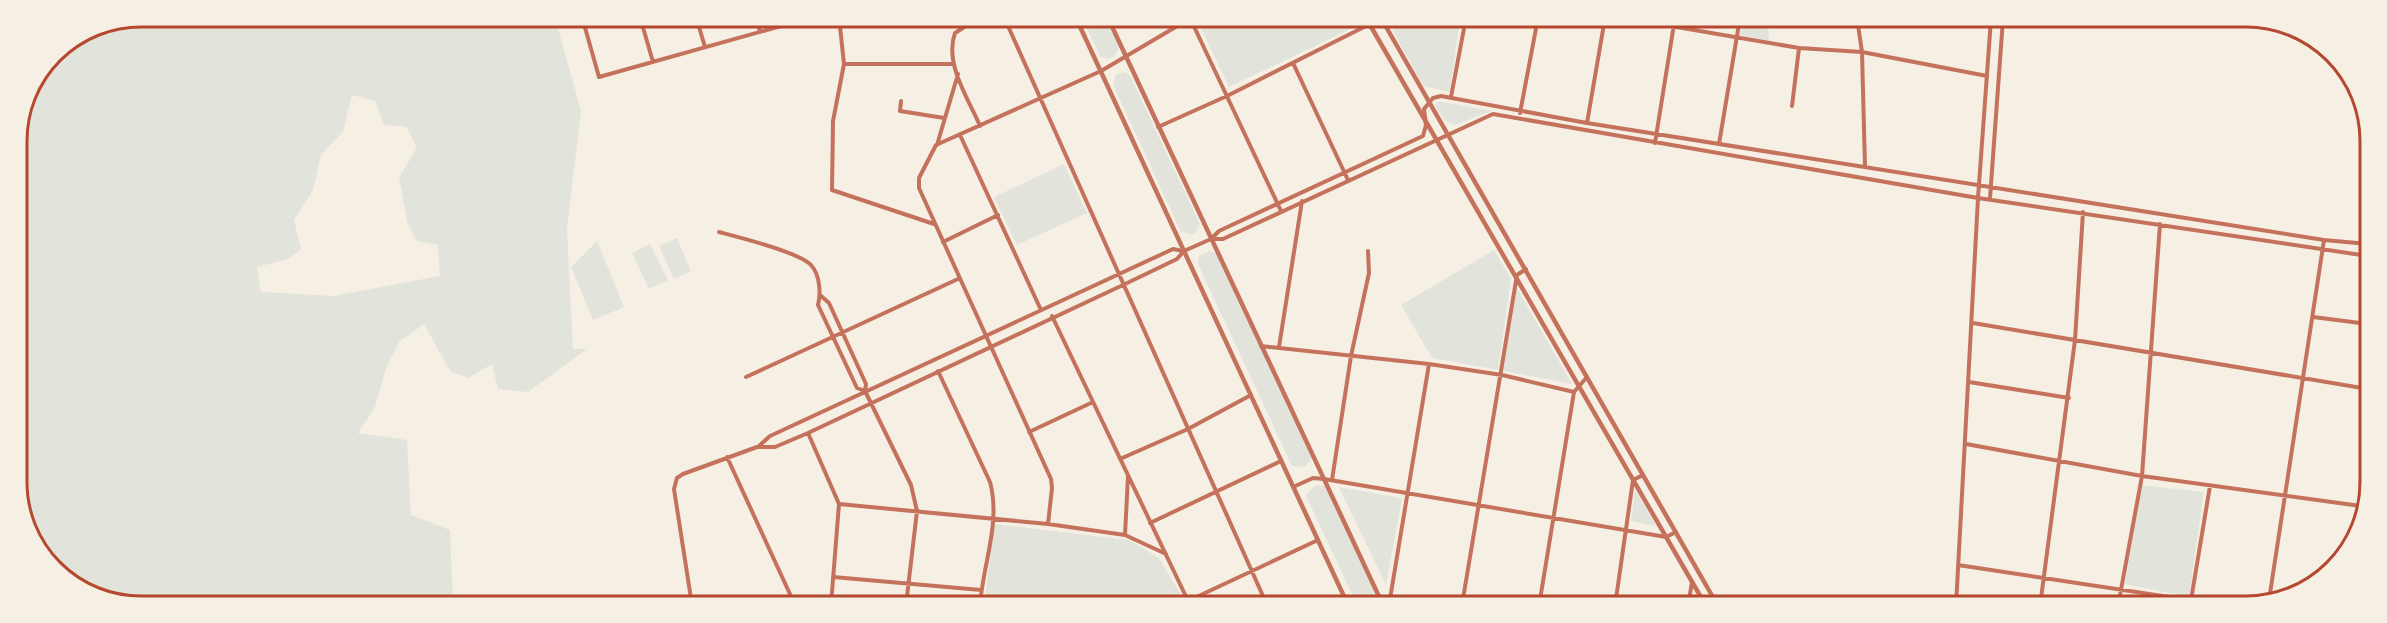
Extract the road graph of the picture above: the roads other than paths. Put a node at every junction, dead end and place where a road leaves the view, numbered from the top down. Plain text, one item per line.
1 (585, 27) edge
2 (643, 27) edge
3 (699, 27) edge
4 (759, 27) edge
5 (778, 27) edge
6 (840, 27) edge
7 (963, 27) edge
8 (1008, 27) edge
9 (1080, 27) edge
10 (1112, 27) edge
11 (1175, 27) edge
12 (1194, 27) edge
13 (1364, 27) edge
14 (1372, 27) edge
15 (1386, 27) edge
16 (1464, 27) edge
17 (1536, 27) edge
18 (1603, 27) edge
19 (1674, 27) joint
20 (1739, 27) edge
21 (1858, 27) edge
22 (1990, 27) edge
23 (2002, 27) edge
24 (760, 32) junction
25 (1738, 36) junction
26 (705, 47) junction
27 (1799, 48) junction
28 (1862, 52) junction
29 (1126, 56) junction
30 (653, 62) junction
31 (1293, 63) junction
32 (844, 64) junction
33 (953, 64) junction
34 (1101, 71) junction
35 (958, 74) junction
36 (1987, 76) junction
37 (1227, 96) junction
38 (1451, 97) junction
39 (1040, 99) junction
40 (901, 101) dead end
41 (1428, 102) junction
42 (1792, 106) dead end
43 (1520, 114) junction
44 (944, 118) junction
45 (1424, 118) junction
46 (1587, 123) junction
47 (980, 126) junction
48 (1158, 127) junction
49 (1657, 132) junction
50 (960, 135) junction
51 (1447, 135) junction
52 (1437, 141) junction
53 (1655, 143) junction
54 (1719, 144) junction
55 (936, 146) junction
56 (1865, 168) junction
57 (1344, 173) junction
58 (1348, 180) junction
59 (1980, 185) junction
60 (1992, 187) junction
61 (1978, 198) junction
62 (1990, 198) junction
63 (1302, 201) junction
64 (1278, 203) junction
65 (1281, 211) junction
66 (2083, 212) junction
67 (998, 215) junction
68 (935, 224) junction
69 (2160, 224) junction
70 (719, 232) dead end
71 (1211, 239) junction
72 (2324, 240) junction
73 (943, 242) junction
74 (2360, 243) edge
75 (2324, 249) junction
76 (1368, 250) dead end
77 (1184, 251) junction
78 (2360, 255) edge
79 (1526, 269) junction
80 (1119, 274) junction
81 (1517, 275) junction
82 (958, 279) junction
83 (1123, 285) junction
84 (820, 293) junction
85 (1041, 310) junction
86 (1052, 316) junction
87 (2313, 316) junction
88 (1972, 323) junction
89 (2360, 323) edge
90 (842, 332) junction
91 (833, 336) junction
92 (985, 336) junction
93 (2075, 340) junction
94 (989, 346) junction
95 (1261, 346) junction
96 (1280, 347) junction
97 (2151, 355) junction
98 (1351, 356) junction
99 (1429, 364) junction
100 (938, 371) junction
101 (1502, 375) junction
102 (2302, 376) junction
103 (746, 377) dead end
104 (1587, 377) junction
105 (1969, 382) junction
106 (1578, 385) junction
107 (2360, 387) edge
108 (865, 391) junction
109 (1574, 392) junction
110 (1251, 395) junction
111 (2069, 398) junction
112 (1093, 402) junction
113 (871, 403) junction
114 (1188, 429) junction
115 (1029, 432) junction
116 (807, 433) junction
117 (1965, 444) junction
118 (758, 447) junction
119 (727, 457) junction
120 (1120, 459) junction
121 (1281, 461) junction
122 (2061, 461) junction
123 (1128, 475) junction
124 (1643, 475) junction
125 (2142, 476) junction
126 (1324, 479) junction
127 (1332, 480) junction
128 (1633, 480) junction
129 (2210, 485) junction
130 (1293, 487) junction
131 (1216, 492) junction
132 (1407, 494) junction
133 (2286, 497) junction
134 (839, 504) junction
135 (1479, 505) junction
136 (2358, 506) edge
137 (917, 511) junction
138 (1553, 518) junction
139 (994, 519) junction
140 (1150, 523) junction
141 (1048, 524) junction
142 (1626, 530) junction
143 (1676, 532) junction
144 (1125, 535) junction
145 (1666, 537) junction
146 (1318, 540) junction
147 (1166, 554) junction
148 (1958, 565) junction
149 (1252, 571) junction
150 (833, 577) junction
151 (2044, 578) junction
152 (1692, 581) junction
153 (909, 584) junction
154 (2121, 589) junction
155 (981, 590) junction
156 (2270, 593) edge
157 (690, 596) edge
158 (791, 596) edge
159 (832, 596) edge
160 (907, 596) edge
161 (981, 596) edge
162 (1186, 596) edge
163 (1203, 596) edge
164 (1263, 596) edge
165 (1344, 596) edge
166 (1379, 596) edge
167 (1390, 596) edge
168 (1464, 596) edge
169 (1541, 596) edge
170 (1616, 596) edge
171 (1690, 596) edge
172 (1700, 596) edge
173 (1712, 596) edge
174 (1956, 596) edge
175 (2041, 596) edge
176 (2120, 596) edge
177 (2166, 596) edge
178 (2192, 596) edge

1 - 30 street
2 - 30 street
3 - 26 street
4 - 24 street
5 - 24 street
6 - 32 street
7 - 33 street
8 - 39 street
9 - 34 street
10 - 29 street
11 - 29 street
12 - 37 street
13 - 31 street
14 - 45 street
15 - 41 street
16 - 38 street
17 - 43 street
18 - 46 street
19 - 25 street
19 - 49 street
20 - 25 street
21 - 28 street
22 - 36 street
23 - 60 street
24 - 26 street
25 - 27 street
25 - 54 street
26 - 30 street
27 - 28 street
27 - 42 street
28 - 36 street
28 - 56 street
29 - 34 street
29 - 48 street
31 - 37 street
31 - 57 street
32 - 33 street
32 - 68 street
33 - 35 street
34 - 39 street
34 - 77 street
35 - 44 street
35 - 47 street
36 - 59 street
37 - 48 street
37 - 64 street
38 - 41 street
38 - 43 street
39 - 47 street
39 - 80 street
40 - 44 street
41 - 45 street
41 - 51 street
43 - 46 street
43 - 51 street
43 - 53 street
44 - 55 street
45 - 52 street
45 - 57 street
46 - 49 street
47 - 50 street
48 - 71 street
49 - 53 street
49 - 54 street
50 - 55 street
50 - 67 street
51 - 52 street
51 - 79 street
52 - 58 street
52 - 81 street
53 - 61 street
54 - 56 street
55 - 68 street
56 - 59 street
57 - 58 street
57 - 64 street
58 - 63 street
59 - 60 street
59 - 61 street
60 - 62 street
60 - 72 street
61 - 62 street
61 - 88 street
62 - 66 street
63 - 65 street
63 - 96 street
64 - 65 street
64 - 71 street
65 - 71 street
66 - 69 street
66 - 93 street
67 - 73 street
67 - 85 street
68 - 73 street
69 - 75 street
69 - 97 street
70 - 84 street
71 - 77 street
71 - 95 street
72 - 74 street
72 - 75 street
73 - 82 street
75 - 78 street
75 - 87 street
76 - 98 street
77 - 80 street
77 - 83 street
77 - 110 street
79 - 81 street
79 - 104 street
80 - 83 street
80 - 85 street
81 - 101 street
81 - 106 street
82 - 90 street
82 - 92 street
83 - 86 street
83 - 114 street
84 - 90 street
84 - 91 street
85 - 92 street
86 - 94 street
86 - 112 street
87 - 89 street
87 - 102 street
88 - 93 street
88 - 105 street
90 - 91 street
90 - 108 street
91 - 103 street
91 - 108 street
92 - 94 street
92 - 108 street
93 - 97 street
93 - 111 street
94 - 100 street
94 - 115 street
95 - 96 street
95 - 126 street
96 - 98 street
97 - 102 street
97 - 125 street
98 - 99 street
98 - 127 street
99 - 101 street
99 - 132 street
100 - 113 street
100 - 139 street
101 - 109 street
101 - 135 street
102 - 107 street
102 - 133 street
104 - 106 street
104 - 124 street
105 - 111 street
105 - 117 street
106 - 109 street
106 - 128 street
108 - 113 street
108 - 118 street
109 - 138 street
110 - 114 street
110 - 121 street
111 - 122 street
112 - 115 street
112 - 120 street
113 - 116 street
113 - 137 street
114 - 120 street
114 - 131 street
115 - 141 street
116 - 118 street
116 - 134 street
117 - 122 street
117 - 148 street
118 - 119 street
119 - 157 street
119 - 158 street
120 - 123 street
121 - 130 street
121 - 131 street
122 - 125 street
122 - 151 street
123 - 140 street
123 - 144 street
124 - 128 street
124 - 143 street
125 - 129 street
125 - 154 street
126 - 127 street
126 - 130 street
126 - 166 street
127 - 132 street
128 - 142 street
128 - 145 street
129 - 133 street
129 - 178 street
130 - 146 street
131 - 140 street
131 - 149 street
132 - 135 street
132 - 167 street
133 - 136 street
133 - 156 street
134 - 137 street
134 - 150 street
135 - 138 street
135 - 168 street
137 - 139 street
137 - 153 street
138 - 142 street
138 - 169 street
139 - 141 street
139 - 155 street
140 - 147 street
141 - 144 street
142 - 145 street
142 - 170 street
143 - 145 street
143 - 173 street
144 - 147 street
145 - 152 street
146 - 149 street
146 - 165 street
147 - 162 street
148 - 151 street
148 - 174 street
149 - 163 street
149 - 164 street
150 - 153 street
150 - 159 street
151 - 154 street
151 - 175 street
152 - 171 street
152 - 172 street
153 - 155 street
153 - 160 street
154 - 176 street
154 - 177 street
155 - 161 street

